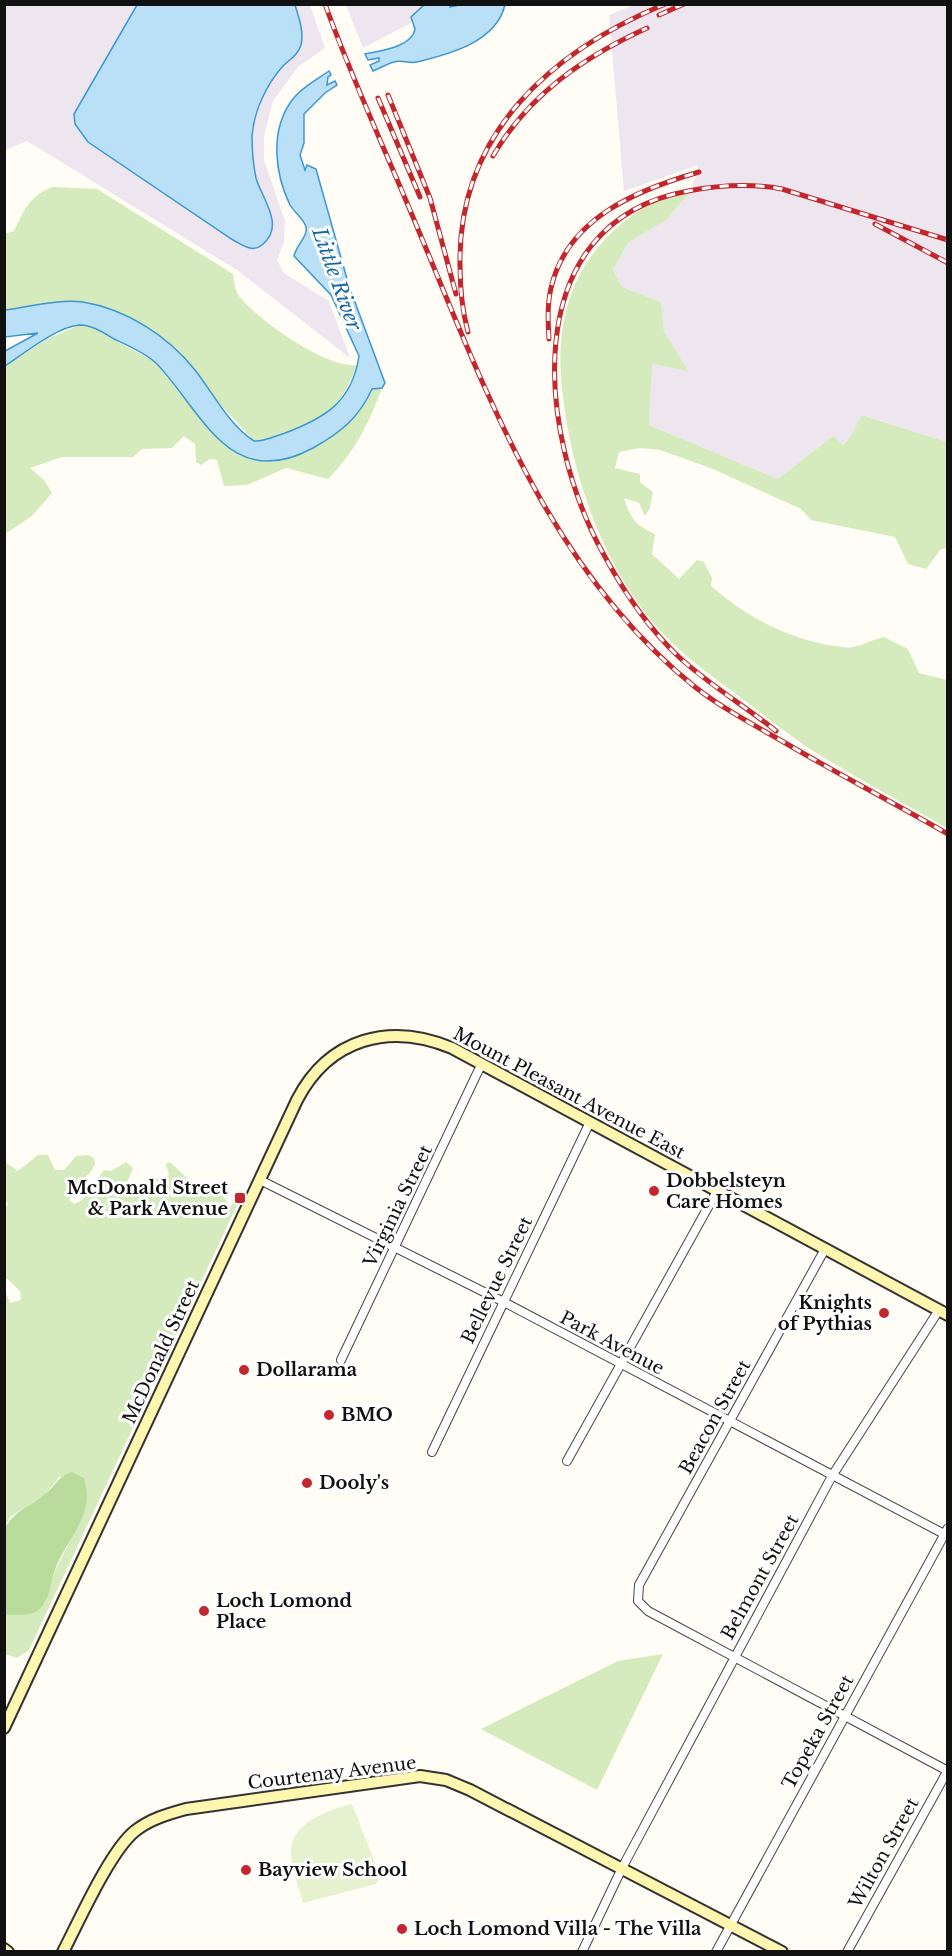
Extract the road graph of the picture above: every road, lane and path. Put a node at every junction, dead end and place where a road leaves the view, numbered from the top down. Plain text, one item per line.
1 (392, 1035) joint
2 (482, 1065) junction
3 (590, 1122) junction
4 (260, 1180) junction
5 (717, 1191) junction
6 (395, 1246) junction
7 (825, 1249) junction
8 (502, 1301) junction
9 (943, 1312) edge
10 (341, 1360) dead end
11 (621, 1365) junction
12 (729, 1422) junction
13 (432, 1452) dead end
14 (567, 1461) dead end
15 (832, 1476) junction
16 (946, 1533) edge
17 (734, 1655) junction
18 (844, 1715) junction
19 (4, 1728) edge
20 (947, 1770) edge
21 (622, 1868) junction
22 (730, 1925) junction
23 (63, 1952) edge
24 (582, 1952) edge
25 (716, 1952) edge
26 (782, 1952) edge
27 (847, 1952) edge

1 - 2 street, Mount Pleasant Avenue East
1 - 4 street, McDonald Street
2 - 3 street, Mount Pleasant Avenue East
2 - 6 street, Virginia Street
3 - 5 street, Mount Pleasant Avenue East
3 - 8 street, Bellevue Street
4 - 6 street, Park Avenue
4 - 19 street, McDonald Street
5 - 7 street, Mount Pleasant Avenue East
5 - 11 street
6 - 8 street, Park Avenue
6 - 10 street, Virginia Street
7 - 9 street, Mount Pleasant Avenue East
7 - 12 street, Beacon Street
8 - 11 street, Park Avenue
8 - 13 street, Bellevue Street
9 - 15 street, Belmont Street
11 - 12 street, Park Avenue
11 - 14 street
12 - 15 street, Park Avenue
12 - 17 street, Beacon Street
15 - 16 street, Park Avenue
15 - 17 street, Belmont Street
16 - 18 street, Topeka Street
17 - 18 street
17 - 21 street, Belmont Street
18 - 20 street
18 - 22 street, Topeka Street
20 - 27 street, Wilton Street
21 - 22 street, Courtenay Avenue
21 - 23 street, Courtenay Avenue
21 - 24 street, Belmont Street
22 - 25 street, Topeka Street
22 - 26 street, Courtenay Avenue

